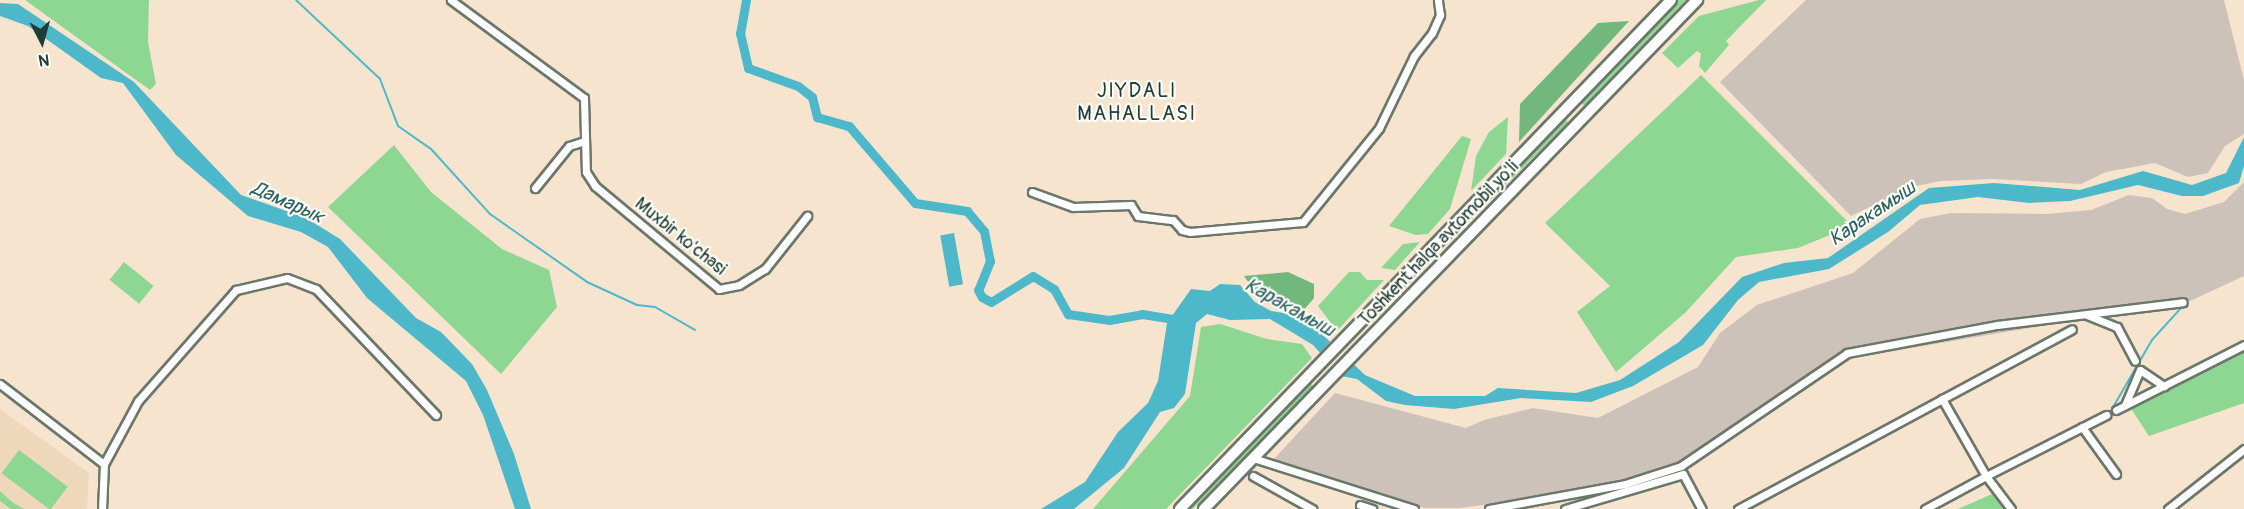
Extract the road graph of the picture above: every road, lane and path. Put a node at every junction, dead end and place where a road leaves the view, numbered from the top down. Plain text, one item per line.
1 (451, 0) edge
2 (1438, 0) edge
3 (1671, 0) edge
4 (1697, 0) edge
5 (1570, 105) junction
6 (1584, 118) junction
7 (584, 141) junction
8 (535, 188) dead end
9 (1032, 192) dead end
10 (807, 216) dead end
11 (2183, 302) dead end
12 (2087, 315) junction
13 (2072, 329) dead end
14 (2244, 345) edge
15 (2135, 361) dead end
16 (0, 384) edge
17 (2164, 386) junction
18 (1942, 399) junction
19 (2125, 405) junction
20 (2116, 410) dead end
21 (436, 415) dead end
22 (2106, 415) dead end
23 (2082, 427) junction
24 (2244, 449) edge
25 (1253, 458) junction
26 (104, 464) junction
27 (2116, 474) dead end
28 (1253, 476) dead end
29 (1986, 476) junction
30 (1360, 505) dead end
31 (102, 509) edge
32 (1180, 509) edge
33 (1204, 509) edge
34 (1312, 509) edge
35 (1372, 509) edge
36 (1414, 509) edge
37 (1489, 509) edge
38 (1565, 509) edge
39 (1702, 509) edge
40 (1738, 509) edge
41 (1925, 509) edge
42 (2011, 509) edge
43 (2168, 509) edge

1 - 7 street, Muxbir ko'chasi
2 - 9 street
3 - 5 highway, Toshkent halqa avtomobil yo'li
4 - 6 highway, Toshkent halqa avtomobil yo'li
5 - 6 highway
5 - 32 highway, Toshkent halqa avtomobil yo'li
6 - 25 highway, Toshkent halqa avtomobil yo'li
7 - 8 street
7 - 10 street, Muxbir ko'chasi
11 - 12 street
12 - 15 street
12 - 37 street
13 - 18 street
14 - 17 street
16 - 26 street
17 - 19 street
17 - 19 street
18 - 29 street
18 - 40 street
19 - 20 street
21 - 26 street
22 - 23 street
23 - 27 street
23 - 29 street
24 - 43 street
25 - 33 highway, Toshkent halqa avtomobil yo'li
25 - 36 street
26 - 31 street
28 - 34 street
29 - 41 street
29 - 42 street
30 - 35 street
38 - 39 street

